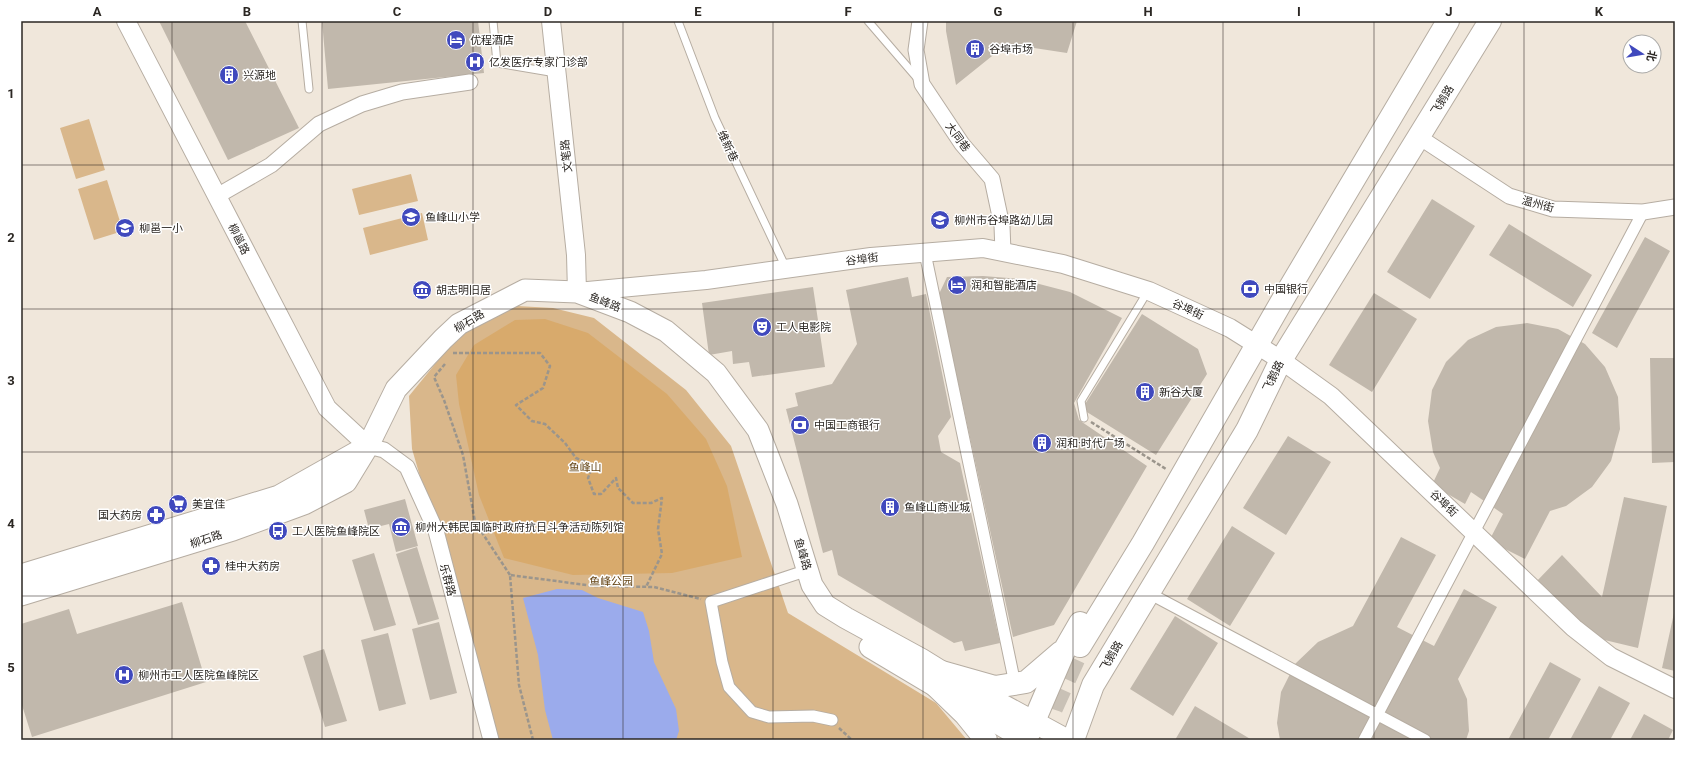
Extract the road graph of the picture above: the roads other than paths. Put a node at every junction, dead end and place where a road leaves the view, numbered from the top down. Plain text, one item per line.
1 (126, 21) edge
2 (302, 21) edge
3 (493, 21) edge
4 (551, 21) edge
5 (678, 21) edge
6 (868, 21) edge
7 (920, 21) edge
8 (1448, 21) edge
9 (1490, 21) edge
10 (557, 72) junction
11 (470, 82) dead end
12 (922, 84) junction
13 (309, 89) dead end
14 (1419, 137) junction
15 (217, 196) junction
16 (1675, 207) edge
17 (1643, 212) junction
18 (1003, 252) junction
19 (925, 253) junction
20 (786, 269) junction
21 (1149, 291) junction
22 (577, 292) junction
23 (1258, 346) junction
24 (1281, 360) junction
25 (1084, 418) road end
26 (368, 446) junction
27 (1474, 532) junction
28 (803, 571) junction
29 (21, 575) edge
30 (21, 595) edge
31 (1158, 598) dead end
32 (1072, 647) junction
33 (939, 679) junction
34 (1015, 684) junction
35 (1675, 688) edge
36 (1377, 715) junction
37 (832, 720) road end
38 (1029, 734) edge
39 (491, 740) edge
40 (986, 740) edge
41 (1067, 740) edge
42 (1073, 740) edge
43 (1364, 740) edge
44 (1425, 740) edge

1 - 15 street, 柳邕路
2 - 13 lane
3 - 10 lane
4 - 10 street, 文笔路
5 - 20 lane, 维新巷
6 - 12 lane
7 - 12 street, 大同巷
8 - 23 main road
9 - 14 main road, 飞鹅路
10 - 22 street, 文笔路
11 - 15 street
12 - 18 street, 大同巷
14 - 17 street, 温州街
14 - 24 main road, 飞鹅路
15 - 26 street, 柳邕路
16 - 17 street, 温州街
17 - 27 street
18 - 19 street, 谷埠街
18 - 21 street, 谷埠街
19 - 20 street, 谷埠街
19 - 34 street
20 - 22 street, 谷埠街
21 - 23 street, 谷埠街
21 - 25 lane
22 - 26 main road, 柳石路
22 - 28 main road, 鱼峰路
23 - 24 street, 谷埠街
23 - 32 main road
23 - 32 main road
24 - 27 street, 谷埠街
24 - 42 main road, 飞鹅路
26 - 29 main road, 柳石路
26 - 30 main road, 柳石路
26 - 39 street, 乐群路
27 - 35 street, 谷埠街
27 - 36 street
28 - 33 main road, 鱼峰路
28 - 37 street
31 - 36 street
32 - 34 main road
32 - 38 main road
33 - 34 main road
33 - 38 main road, 鱼峰路
33 - 40 main road
36 - 43 street
36 - 44 street
38 - 41 main road, 鱼峰路

